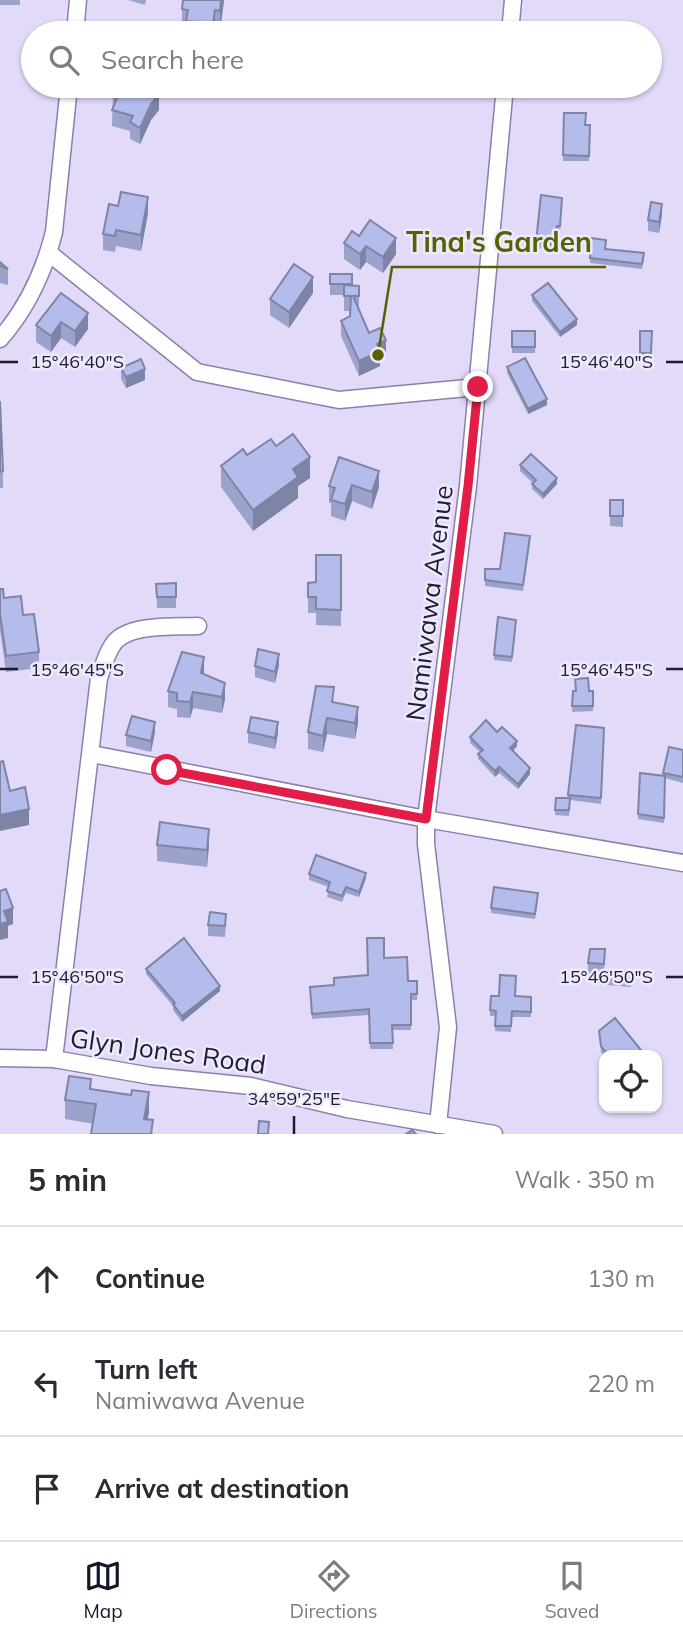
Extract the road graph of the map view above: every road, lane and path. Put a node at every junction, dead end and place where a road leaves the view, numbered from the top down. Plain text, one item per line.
1 (78, 0) edge
2 (513, 0) edge
3 (76, 21) edge
4 (511, 21) edge
5 (68, 98) edge
6 (504, 98) edge
7 (49, 253) junction
8 (0, 338) edge
9 (478, 387) junction
10 (198, 626) dead end
11 (92, 754) junction
12 (426, 819) junction
13 (683, 863) edge
14 (0, 1058) edge
15 (54, 1059) junction
16 (438, 1125) junction
17 (494, 1134) edge

1 - 3 street
2 - 4 street
5 - 7 street
6 - 9 street, Namiwawa Avenue
7 - 8 street
7 - 9 street
9 - 12 street, Namiwawa Avenue
10 - 11 street
11 - 12 street
11 - 15 street
12 - 13 street
12 - 16 street, Namiwawa Avenue
14 - 15 street, Glyn Jones Road
15 - 16 street, Glyn Jones Road
16 - 17 street, Glyn Jones Road

